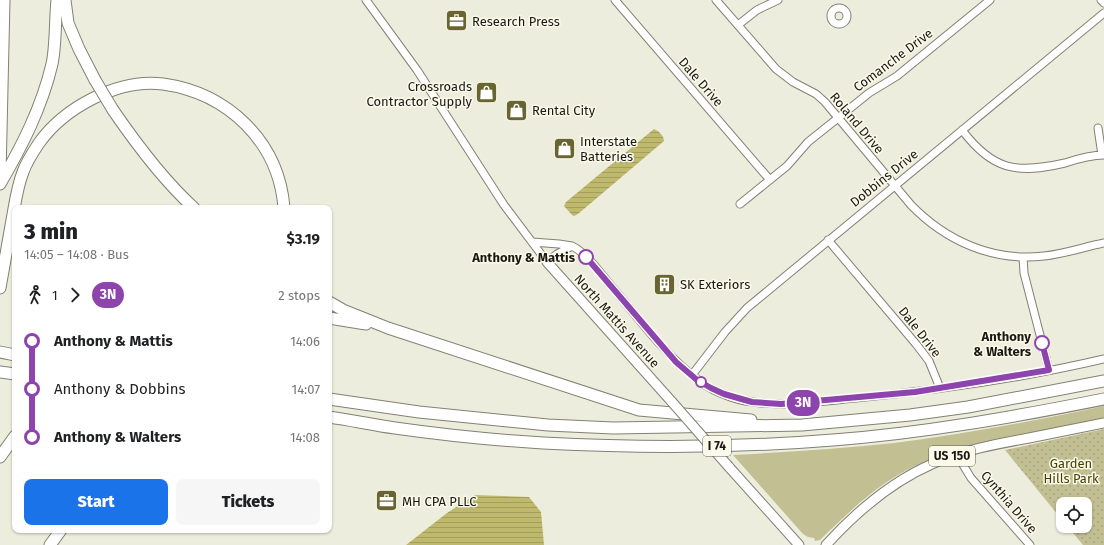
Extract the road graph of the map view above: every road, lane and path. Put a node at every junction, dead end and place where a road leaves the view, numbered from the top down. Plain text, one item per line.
1 (4, 0) edge
2 (57, 0) edge
3 (65, 0) edge
4 (366, 0) edge
5 (627, 0) edge
6 (716, 0) edge
7 (778, 0) edge
8 (836, 0) edge
9 (990, 0) edge
10 (1101, 0) edge
11 (618, 3) edge
12 (1104, 3) edge
13 (838, 8) dead end
14 (1104, 13) edge
15 (738, 25) junction
16 (838, 118) junction
17 (1098, 128) dead end
18 (962, 130) junction
19 (1103, 155) edge
20 (0, 175) edge
21 (770, 180) junction
22 (0, 184) edge
23 (894, 186) junction
24 (740, 204) dead end
25 (15, 205) edge
26 (191, 205) edge
27 (284, 205) edge
28 (12, 221) edge
29 (828, 240) junction
30 (532, 242) junction
31 (1104, 243) edge
32 (572, 246) junction
33 (1023, 257) junction
34 (547, 262) junction
35 (0, 288) edge
36 (332, 304) edge
37 (332, 319) edge
38 (388, 328) junction
39 (0, 352) edge
40 (12, 354) edge
41 (1104, 359) edge
42 (1049, 370) junction
43 (0, 372) edge
44 (12, 374) edge
45 (692, 375) junction
46 (1104, 381) edge
47 (940, 388) junction
48 (332, 399) edge
49 (1104, 399) edge
50 (332, 418) edge
51 (1104, 423) edge
52 (332, 424) edge
53 (802, 425) junction
54 (395, 428) junction
55 (12, 440) edge
56 (957, 455) junction
57 (0, 457) edge
58 (59, 533) edge
59 (50, 545) edge
60 (799, 545) edge
61 (826, 545) edge
62 (1030, 545) edge

1 - 20 highway
2 - 22 highway
3 - 26 highway, bridge
4 - 30 street, North Mattis Avenue
5 - 11 street
6 - 15 street, Roland Drive
7 - 15 street
8 - 13 street
9 - 16 street, Comanche Drive
10 - 12 street
11 - 21 street, Dale Drive
14 - 18 street, Dobbins Drive
15 - 16 street, Roland Drive
16 - 21 street, Comanche Drive
16 - 23 street, Roland Drive
17 - 19 street
18 - 19 street
18 - 23 street, Dobbins Drive
21 - 24 street, Comanche Drive
23 - 29 street, Dobbins Drive
23 - 33 street, Roland Drive
25 - 27 highway
28 - 35 highway
29 - 45 street, Dobbins Drive
29 - 47 street, Dale Drive
30 - 32 street
30 - 34 street, North Mattis Avenue
31 - 33 street, Roland Drive
32 - 34 street
32 - 45 street
33 - 42 street
34 - 60 main road, North Mattis Avenue, bridge
36 - 38 highway
37 - 38 highway
38 - 53 highway
39 - 40 highway
41 - 42 street
42 - 47 street
43 - 44 highway
45 - 47 street
46 - 53 highway, I 74
48 - 53 highway, I 74
49 - 54 highway, I 74
50 - 54 highway, I 74
51 - 56 main road, US 150
52 - 54 highway
55 - 57 highway
56 - 61 main road, US 150
56 - 62 street, Cynthia Drive
58 - 59 highway

